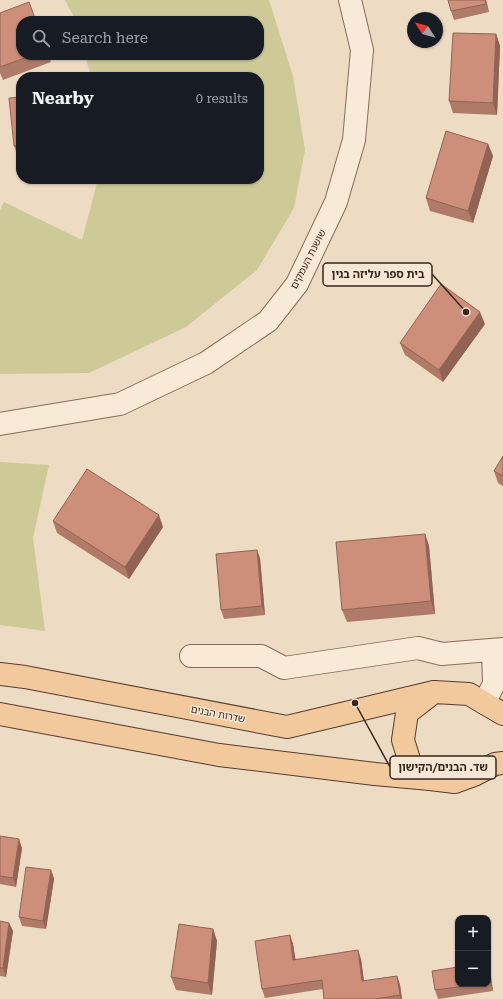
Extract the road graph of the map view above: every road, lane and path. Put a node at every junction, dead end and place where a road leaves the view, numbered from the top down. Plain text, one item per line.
1 (350, 0) edge
2 (0, 424) edge
3 (498, 649) edge
4 (191, 656) dead end
5 (0, 674) edge
6 (434, 692) junction
7 (484, 703) junction
8 (0, 714) edge
9 (503, 714) edge
10 (503, 763) edge
11 (430, 779) junction

1 - 2 street, שושנת העמקים
3 - 4 street
3 - 7 street
5 - 6 main road, שדרות הבנים
6 - 7 main road, שדרות הבנים
6 - 11 main road
7 - 9 main road, שדרות הבנים
8 - 11 main road
10 - 11 main road

